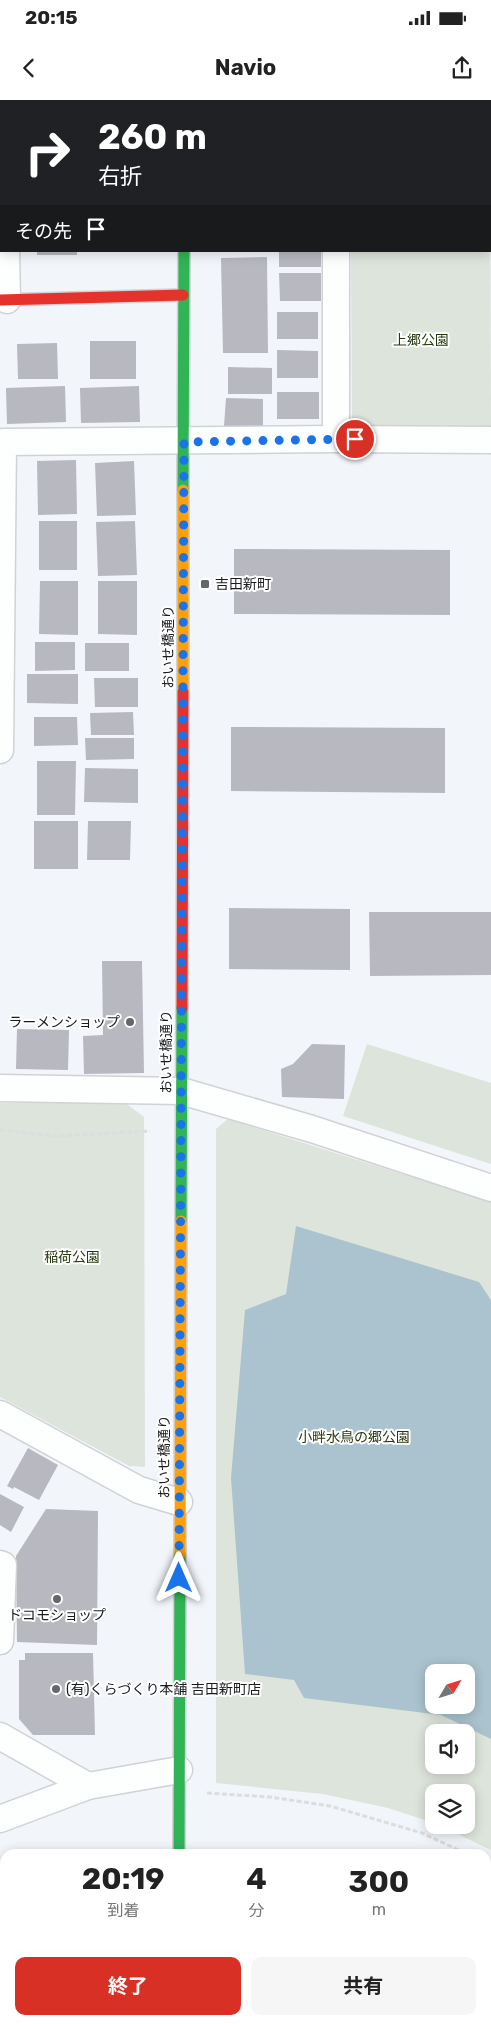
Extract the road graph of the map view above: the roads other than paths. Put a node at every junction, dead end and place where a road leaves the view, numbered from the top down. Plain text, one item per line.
1 (6, 252) edge
2 (184, 252) edge
3 (336, 252) edge
4 (183, 295) junction
5 (3, 300) edge
6 (336, 439) junction
7 (491, 440) edge
8 (184, 442) junction
9 (0, 750) edge
10 (0, 1088) edge
11 (181, 1091) junction
12 (491, 1188) edge
13 (0, 1414) edge
14 (179, 1502) junction
15 (0, 1564) edge
16 (0, 1640) edge
17 (0, 1736) edge
18 (179, 1770) junction
19 (88, 1786) junction
20 (0, 1819) edge
21 (179, 1849) edge

1 - 5 street
2 - 4 street, おいせ橋通り
3 - 6 street
4 - 5 street
4 - 8 street, おいせ橋通り
6 - 7 street
6 - 8 street
8 - 9 street
8 - 11 street, おいせ橋通り
10 - 11 street
11 - 12 street
11 - 14 street, おいせ橋通り
13 - 14 street
14 - 18 street, おいせ橋通り
15 - 16 street
17 - 19 street
18 - 19 street
18 - 21 street, おいせ橋通り
19 - 20 street

